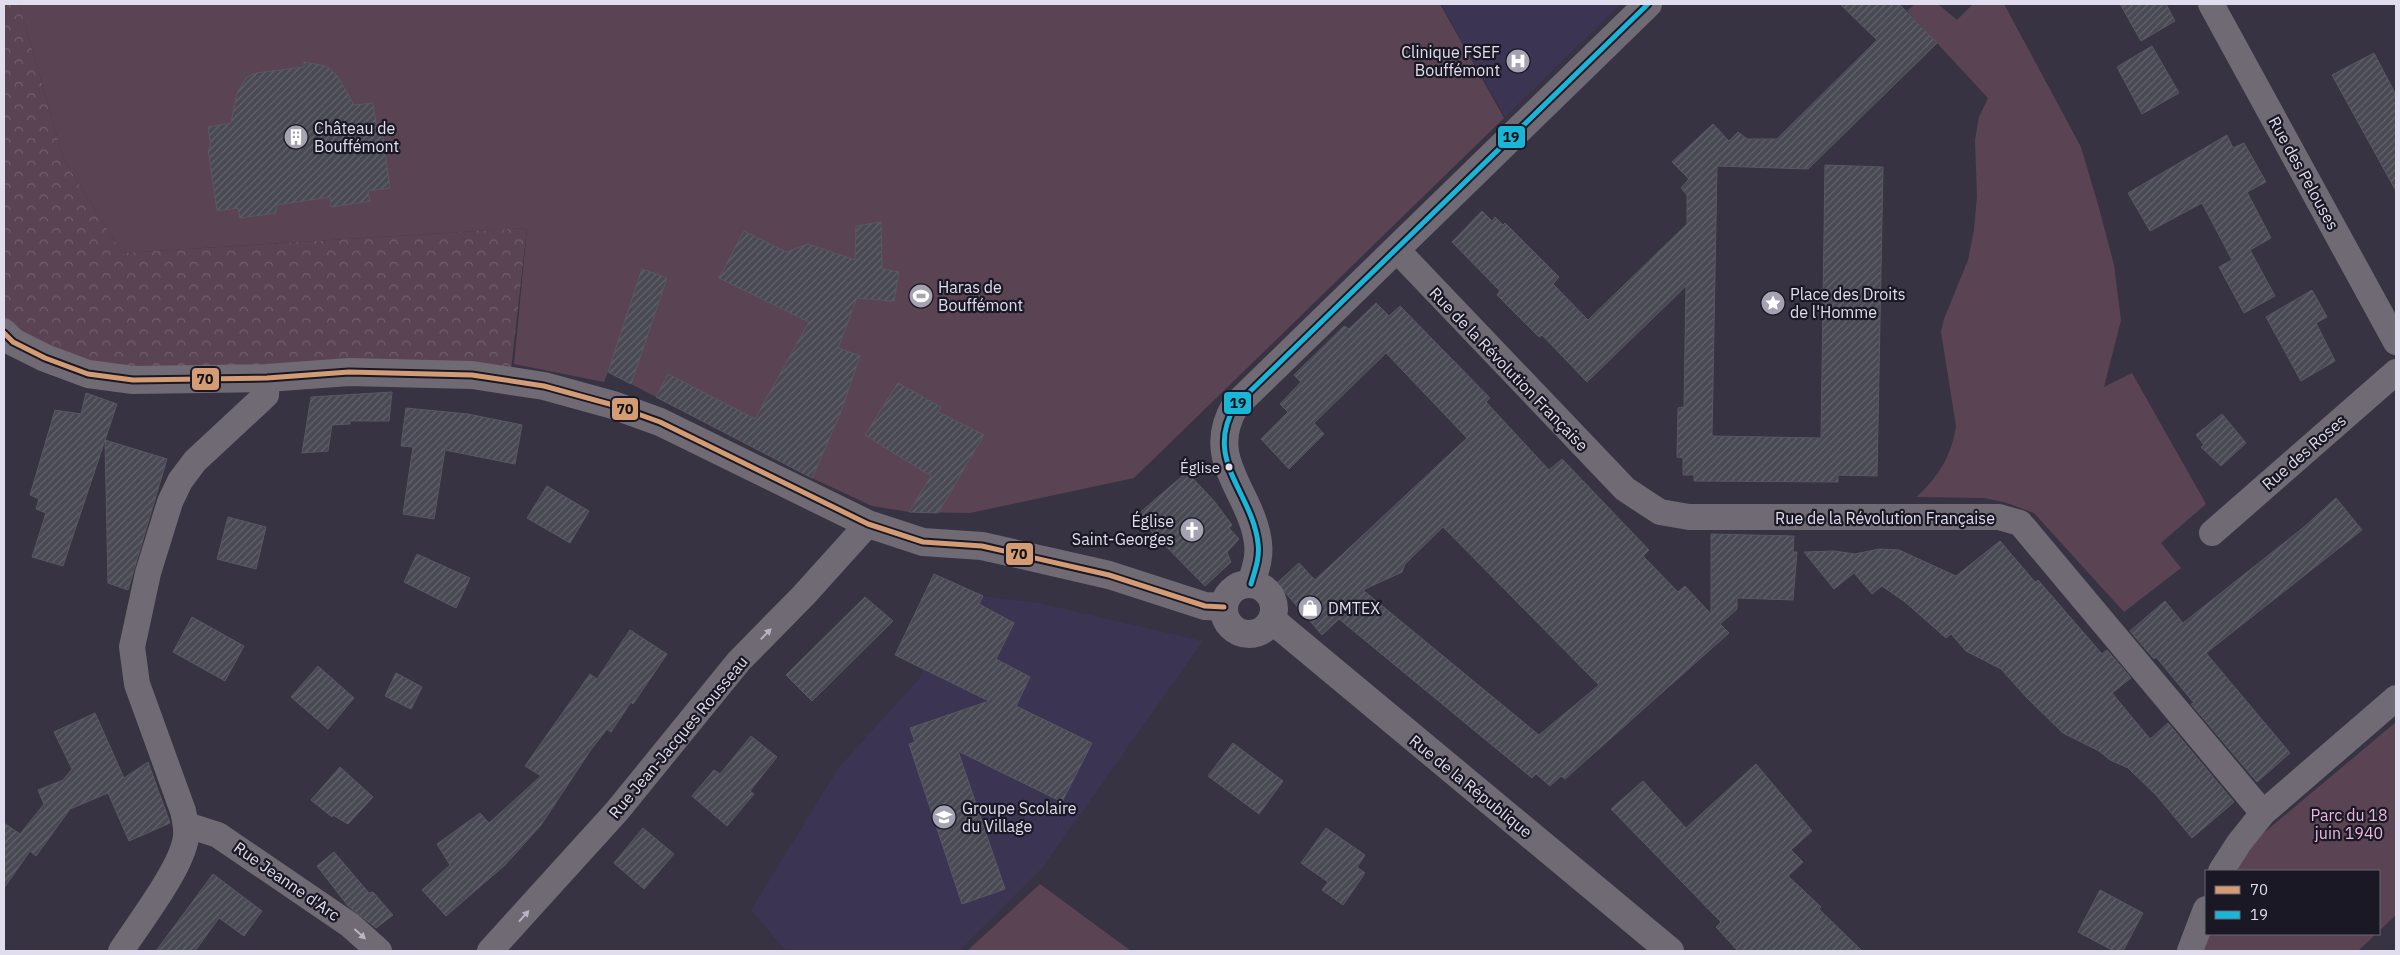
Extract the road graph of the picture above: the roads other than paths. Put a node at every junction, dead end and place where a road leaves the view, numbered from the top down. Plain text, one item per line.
1 (1648, 4) edge
2 (2211, 4) edge
3 (1396, 249) junction
4 (4, 332) edge
5 (2396, 342) edge
6 (2396, 372) edge
7 (267, 378) junction
8 (868, 524) junction
9 (2212, 533) dead end
10 (1251, 584) junction
11 (1224, 607) junction
12 (1272, 620) junction
13 (2396, 698) edge
14 (2263, 813) junction
15 (186, 824) junction
16 (2222, 870) edge
17 (2203, 917) edge
18 (121, 951) edge
19 (379, 951) edge
20 (490, 951) edge
21 (1670, 951) edge
22 (2190, 951) edge

1 - 3 street
2 - 5 street, Rue des Pelouses
3 - 10 street
3 - 14 street, Rue de la Révolution Française
4 - 7 street
6 - 9 street, Rue des Roses
7 - 8 street
7 - 15 street
8 - 11 street
20 -> 8 street, Rue Jean-Jacques Rousseau
10 - 11 street
10 - 12 street
11 - 12 street
12 - 21 street, Rue de la République
13 - 14 street
14 - 16 street
15 - 18 street
15 -> 19 street, Rue Jeanne d'Arc
17 - 22 street

